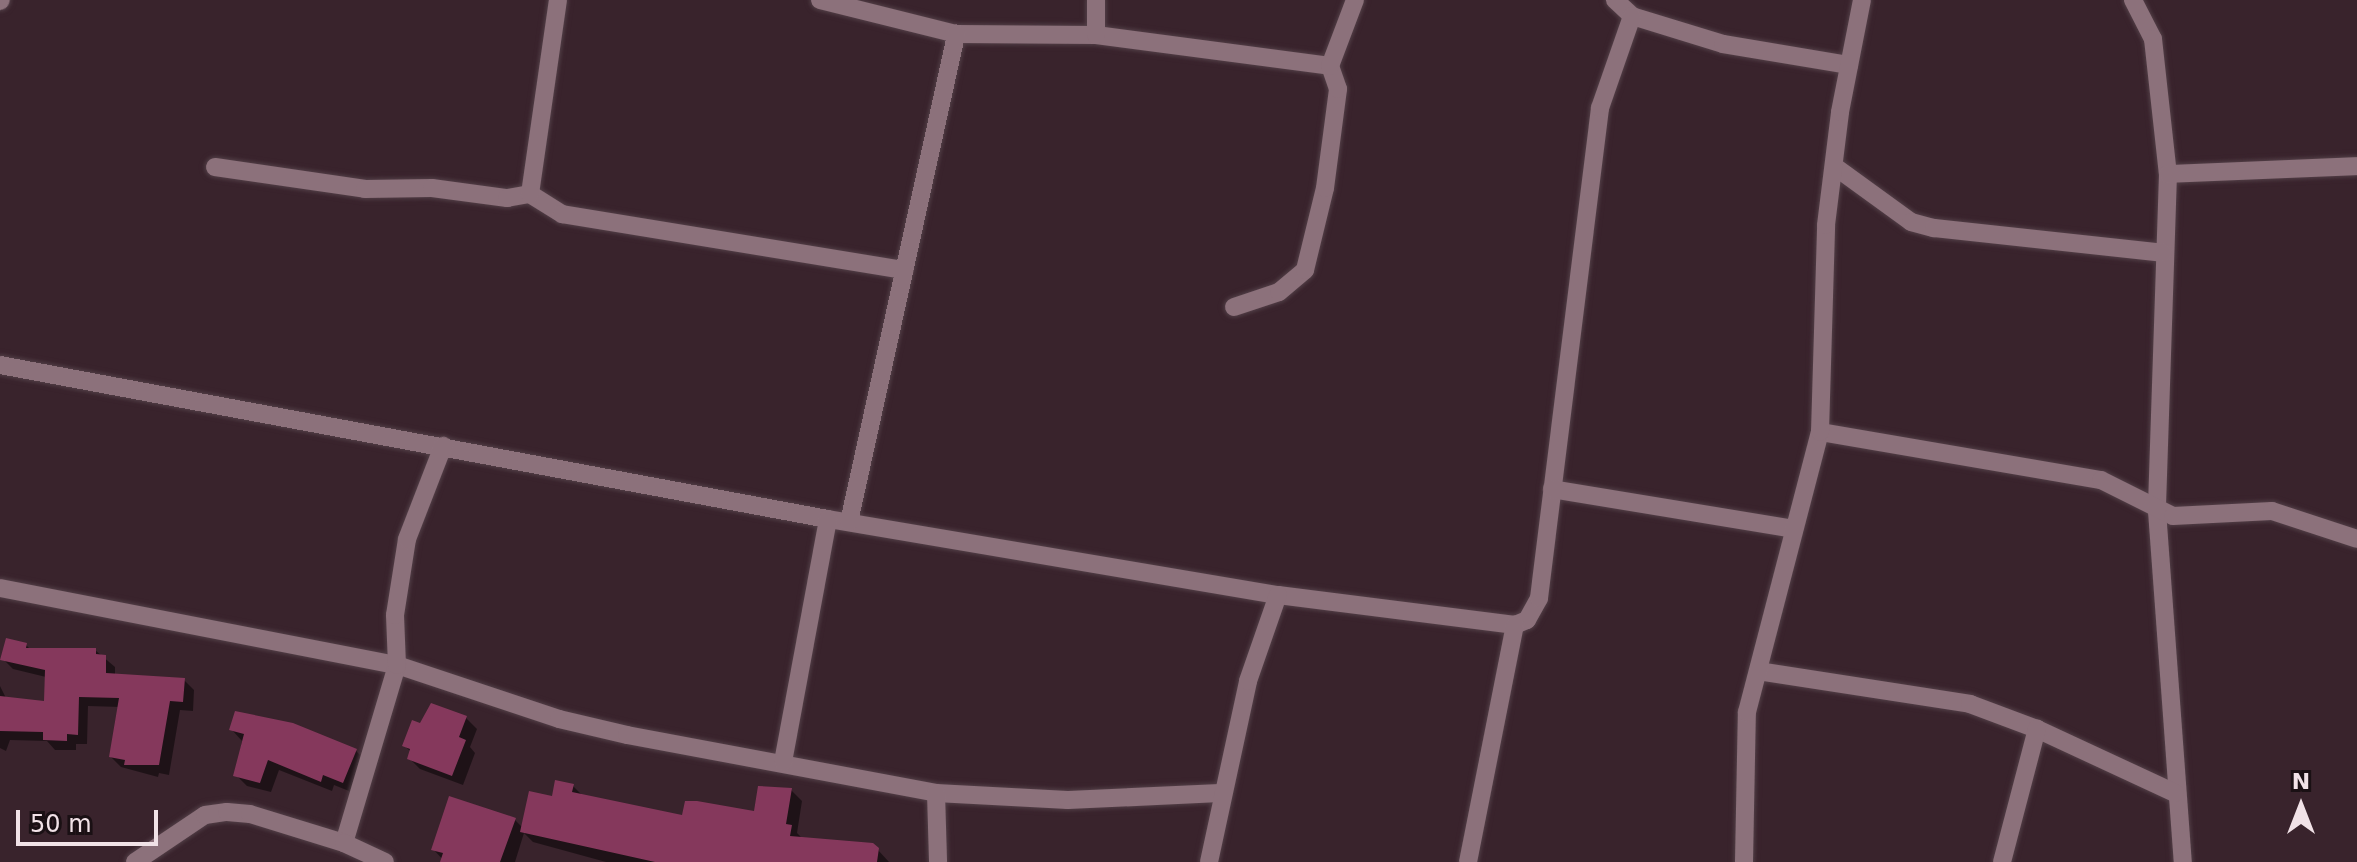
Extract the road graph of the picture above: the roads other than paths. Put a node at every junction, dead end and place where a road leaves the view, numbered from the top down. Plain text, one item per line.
1 (558, 0) edge
2 (820, 0) edge
3 (1096, 0) edge
4 (1355, 0) edge
5 (1615, 0) edge
6 (1862, 0) edge
7 (2133, 0) edge
8 (1632, 16) junction
9 (956, 34) junction
10 (1096, 35) junction
11 (1849, 65) junction
12 (1330, 66) junction
13 (1834, 166) junction
14 (2357, 166) edge
15 (215, 167) dead end
16 (2168, 174) junction
17 (530, 194) junction
18 (2163, 253) junction
19 (904, 270) junction
20 (1234, 307) dead end
21 (0, 365) edge
22 (1820, 432) junction
23 (443, 446) junction
24 (1552, 489) junction
25 (2157, 511) junction
26 (828, 519) junction
27 (849, 522) junction
28 (1794, 529) junction
29 (2357, 539) edge
30 (0, 588) edge
31 (1278, 595) junction
32 (1515, 625) junction
33 (397, 665) junction
34 (1758, 671) junction
35 (2037, 729) junction
36 (783, 762) junction
37 (936, 793) junction
38 (1220, 793) junction
39 (2175, 793) junction
40 (344, 843) junction
41 (135, 862) edge
42 (385, 862) edge
43 (938, 862) edge
44 (1209, 862) edge
45 (1468, 862) edge
46 (1744, 862) edge
47 (2002, 862) edge
48 (2183, 862) edge

1 - 17 street
2 - 9 street
3 - 10 street
4 - 12 street
5 - 8 street
6 - 11 street
7 - 16 street
8 - 11 street
8 - 24 street
9 - 10 street
9 - 19 street
10 - 12 street
11 - 13 street
12 - 20 street
13 - 18 street
13 - 22 street
14 - 16 street
15 - 17 street
16 - 18 street
17 - 19 street
18 - 25 street
19 - 27 street
21 - 23 street
22 - 25 street
22 - 28 street
23 - 26 street
23 - 33 street
24 - 28 street
24 - 32 street
25 - 29 street
25 - 39 street
26 - 27 street
26 - 36 street
27 - 31 street
28 - 34 street
30 - 33 street
31 - 32 street
31 - 38 street
32 - 45 street
33 - 36 street
33 - 40 street
34 - 35 street
34 - 46 street
35 - 39 street
35 - 47 street
36 - 37 street
37 - 38 street
37 - 43 street
38 - 44 street
39 - 48 street
40 - 41 street
40 - 42 street

